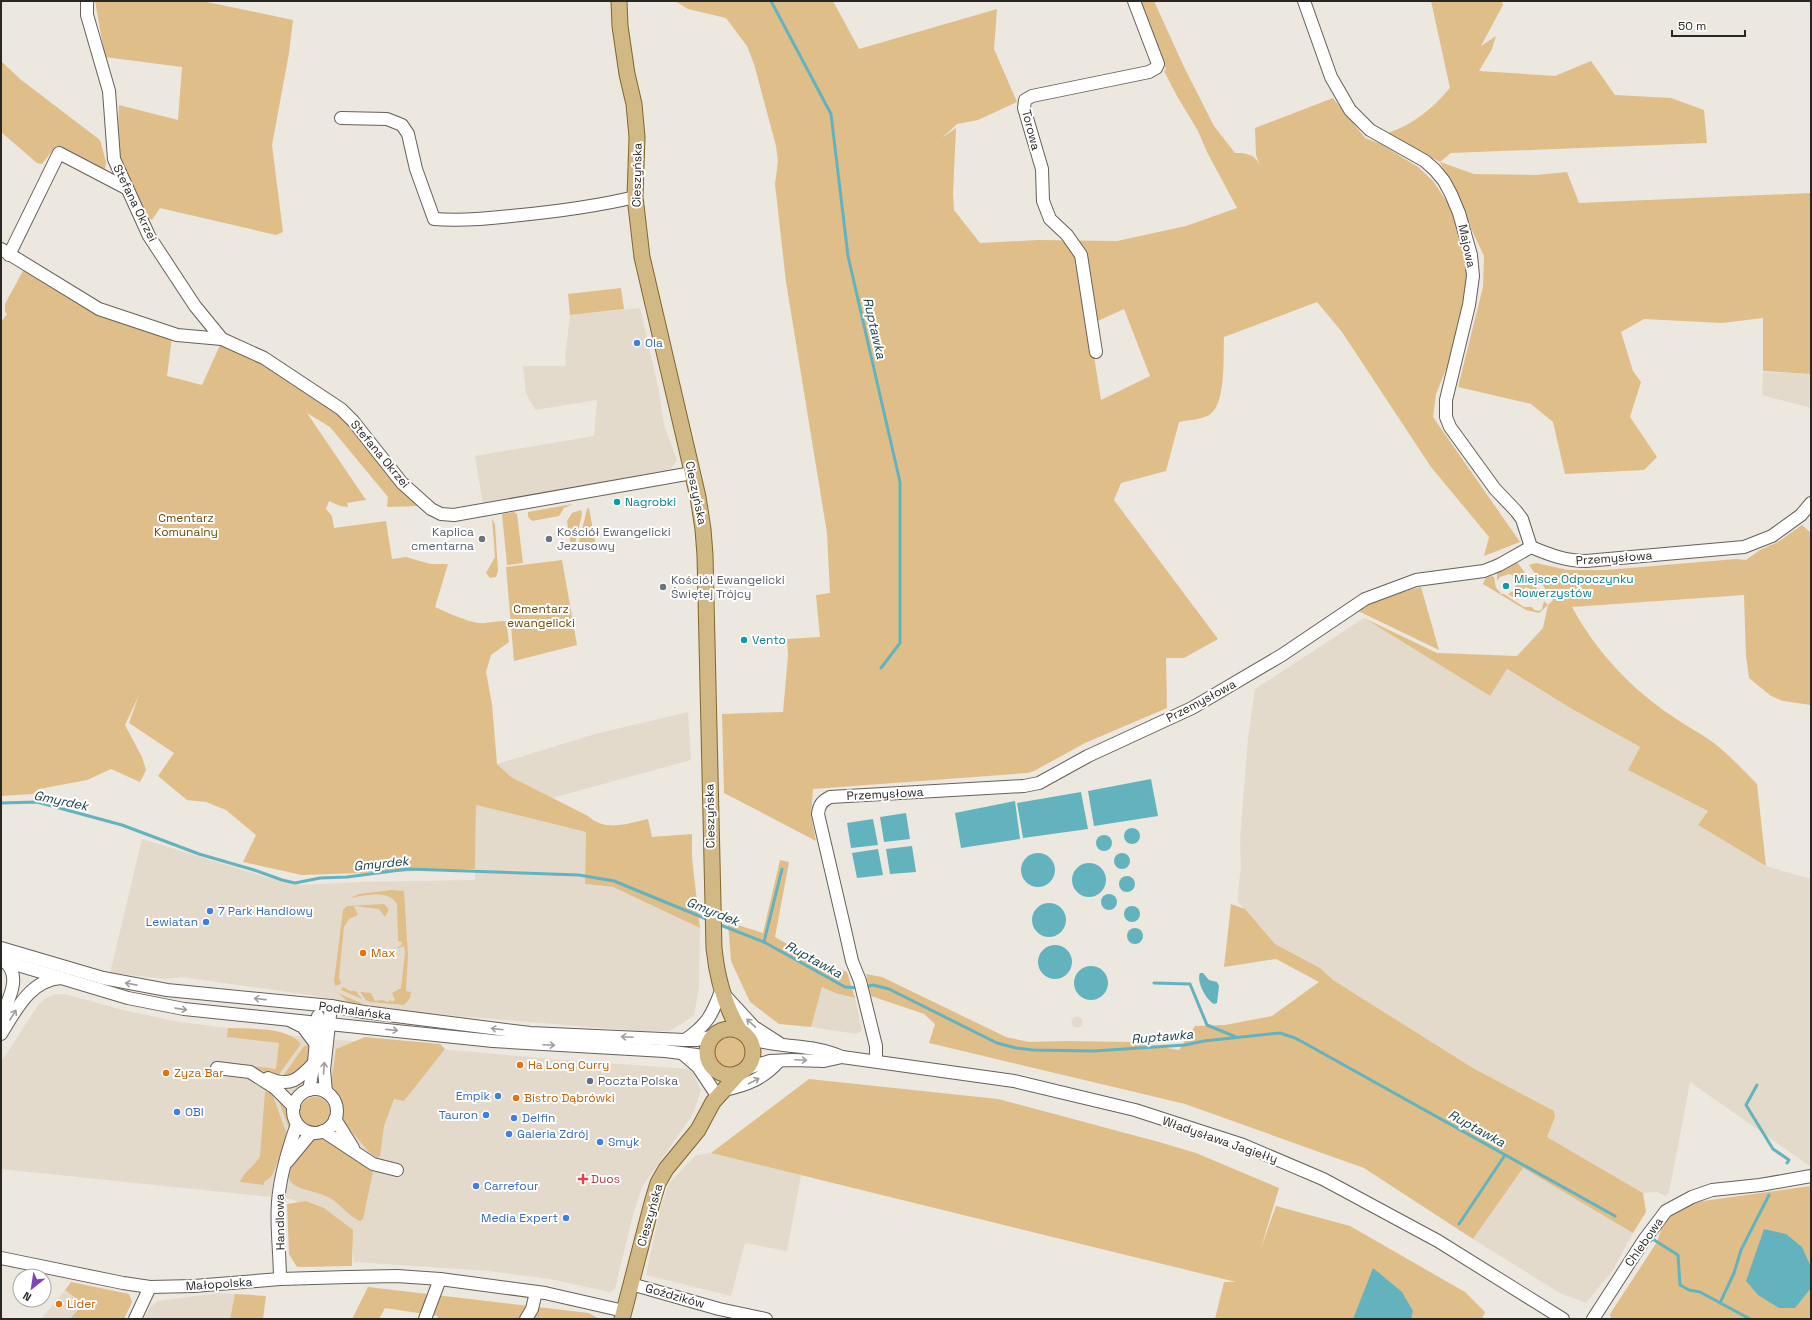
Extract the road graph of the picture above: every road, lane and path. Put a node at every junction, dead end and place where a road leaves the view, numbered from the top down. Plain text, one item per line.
1 (87, 1) edge
2 (620, 1) edge
3 (1134, 1) edge
4 (1304, 1) edge
5 (341, 118) dead end
6 (126, 188) junction
7 (635, 197) junction
8 (4, 254) edge
9 (222, 339) junction
10 (1096, 352) dead end
11 (692, 473) junction
12 (1811, 503) edge
13 (1531, 546) junction
14 (1, 948) edge
15 (19, 953) junction
16 (3, 960) edge
17 (46, 961) junction
18 (29, 968) junction
19 (63, 978) junction
20 (15, 979) junction
21 (721, 991) junction
22 (26, 995) junction
23 (324, 1014) junction
24 (1, 1018) edge
25 (286, 1019) junction
26 (353, 1026) junction
27 (1, 1034) edge
28 (744, 1034) junction
29 (715, 1035) junction
30 (684, 1040) junction
31 (321, 1044) junction
32 (782, 1046) junction
33 (683, 1054) junction
34 (842, 1057) junction
35 (779, 1060) junction
36 (876, 1061) junction
37 (314, 1063) junction
38 (712, 1064) junction
39 (217, 1068) dead end
40 (742, 1071) junction
41 (250, 1072) junction
42 (277, 1083) junction
43 (308, 1091) junction
44 (326, 1092) junction
45 (717, 1094) junction
46 (294, 1107) junction
47 (335, 1119) junction
48 (297, 1124) junction
49 (317, 1132) junction
50 (355, 1151) junction
51 (285, 1165) junction
52 (397, 1170) dead end
53 (1811, 1176) edge
54 (1, 1258) edge
55 (280, 1279) junction
56 (440, 1279) junction
57 (631, 1284) junction
58 (150, 1287) junction
59 (536, 1292) junction
60 (623, 1315) edge
61 (135, 1319) edge
62 (425, 1319) edge
63 (526, 1319) edge
64 (766, 1319) edge
65 (1563, 1319) edge
66 (1593, 1319) edge

1 - 6 street, Stefana Okrzei
2 - 7 main road, Cieszyńska
3 - 10 street, Torowa
4 - 13 street, Majowa
5 - 7 street
6 - 8 street
6 - 9 street, Stefana Okrzei
7 - 11 main road, Cieszyńska
8 - 9 street, Stefana Okrzei
9 - 11 street, Stefana Okrzei
11 - 21 main road, Cieszyńska
12 - 13 street, Przemysłowa
13 - 36 street, Przemysłowa
14 - 15 street, Podhalańska
15 - 17 street, Podhalańska
15 - 18 street
16 - 18 street, Podhalańska
16 - 20 street
17 - 18 street
23 -> 17 street, Podhalańska
18 - 19 street, Podhalańska
18 - 20 street
18 - 22 street
19 - 22 street
19 -> 25 street, Podhalańska
20 - 24 street
21 - 28 main road, Cieszyńska
21 - 29 main road, Cieszyńska
21 - 30 street
32 -> 21 street
27 -> 22 street
23 - 25 street, Podhalańska
23 - 26 street, Podhalańska
30 -> 23 street, Podhalańska
23 - 31 street
25 - 31 street
26 - 31 street
26 -> 33 street, Podhalańska
28 - 29 main road
28 - 32 street, Władysława Jagiełły
28 - 40 main road
29 - 30 street, Podhalańska
29 - 38 main road
31 - 37 street
44 -> 31 street
32 - 34 street, Władysława Jagiełły
33 - 38 street, Podhalańska
33 - 45 street
35 -> 34 street, Władysława Jagiełły
34 - 36 street, Władysława Jagiełły
35 - 40 street, Władysława Jagiełły
45 -> 35 street
36 - 65 street, Władysława Jagiełły
37 - 42 street
37 - 43 street
38 - 40 main road
38 - 45 main road, Cieszyńska
39 - 41 street
40 - 45 main road, Cieszyńska
41 - 42 street
41 - 46 street
42 - 43 street
43 - 44 street
43 - 46 street
44 - 47 street
45 - 57 main road, Cieszyńska
46 - 48 street
47 - 49 street
47 - 50 street
48 - 49 street
48 - 51 street, Handlowa
49 - 50 street
49 - 51 street
50 - 52 street
51 - 55 street, Handlowa
53 - 66 street, Chlebowa
54 - 58 street, Małopolska
55 - 56 street, Małopolska
55 - 58 street, Małopolska
56 - 59 street, Małopolska
56 - 62 street
57 - 60 main road, Cieszyńska
57 - 64 street, Goździków
58 - 61 street
59 - 60 street, Małopolska
59 - 63 street

